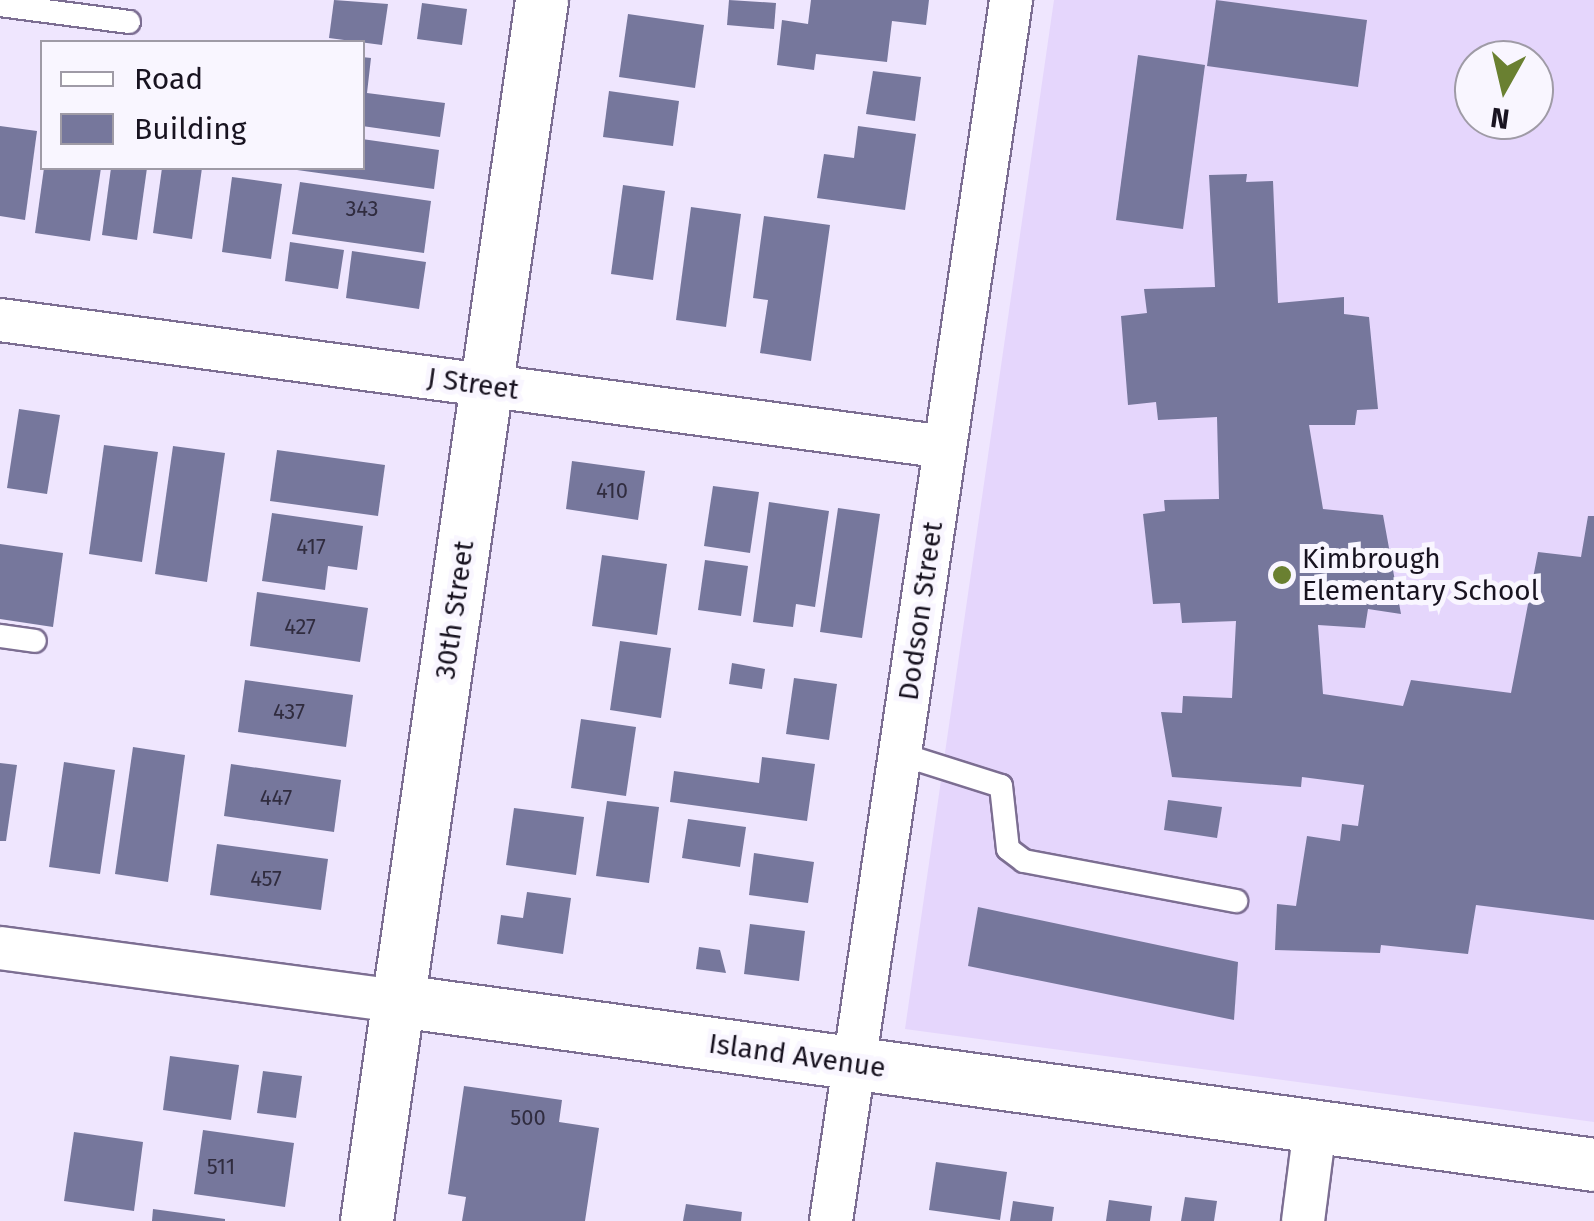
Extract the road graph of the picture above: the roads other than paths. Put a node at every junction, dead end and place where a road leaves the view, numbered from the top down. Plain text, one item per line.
1 (542, 0) edge
2 (1011, 0) edge
3 (0, 5) edge
4 (129, 22) dead end
5 (0, 320) edge
6 (487, 385) junction
7 (946, 447) junction
8 (0, 636) edge
9 (35, 641) dead end
10 (900, 754) junction
11 (1236, 900) dead end
12 (0, 948) edge
13 (399, 1001) junction
14 (855, 1064) junction
15 (1315, 1127) junction
16 (1594, 1165) edge
17 (368, 1221) edge
18 (831, 1221) edge
19 (1303, 1221) edge

1 - 6 street, 30th Street
2 - 7 street, Dodson Street
3 - 4 lane
5 - 6 street, J Street
6 - 7 street, J Street
6 - 13 street, 30th Street
7 - 10 street, Dodson Street
8 - 9 lane
10 - 11 lane
10 - 14 street, Dodson Street
12 - 13 street, Island Avenue
13 - 14 street, Island Avenue
13 - 17 street, 30th Street
14 - 15 street, Island Avenue
14 - 18 street, Dodson Street
15 - 16 street, Island Avenue
15 - 19 street

